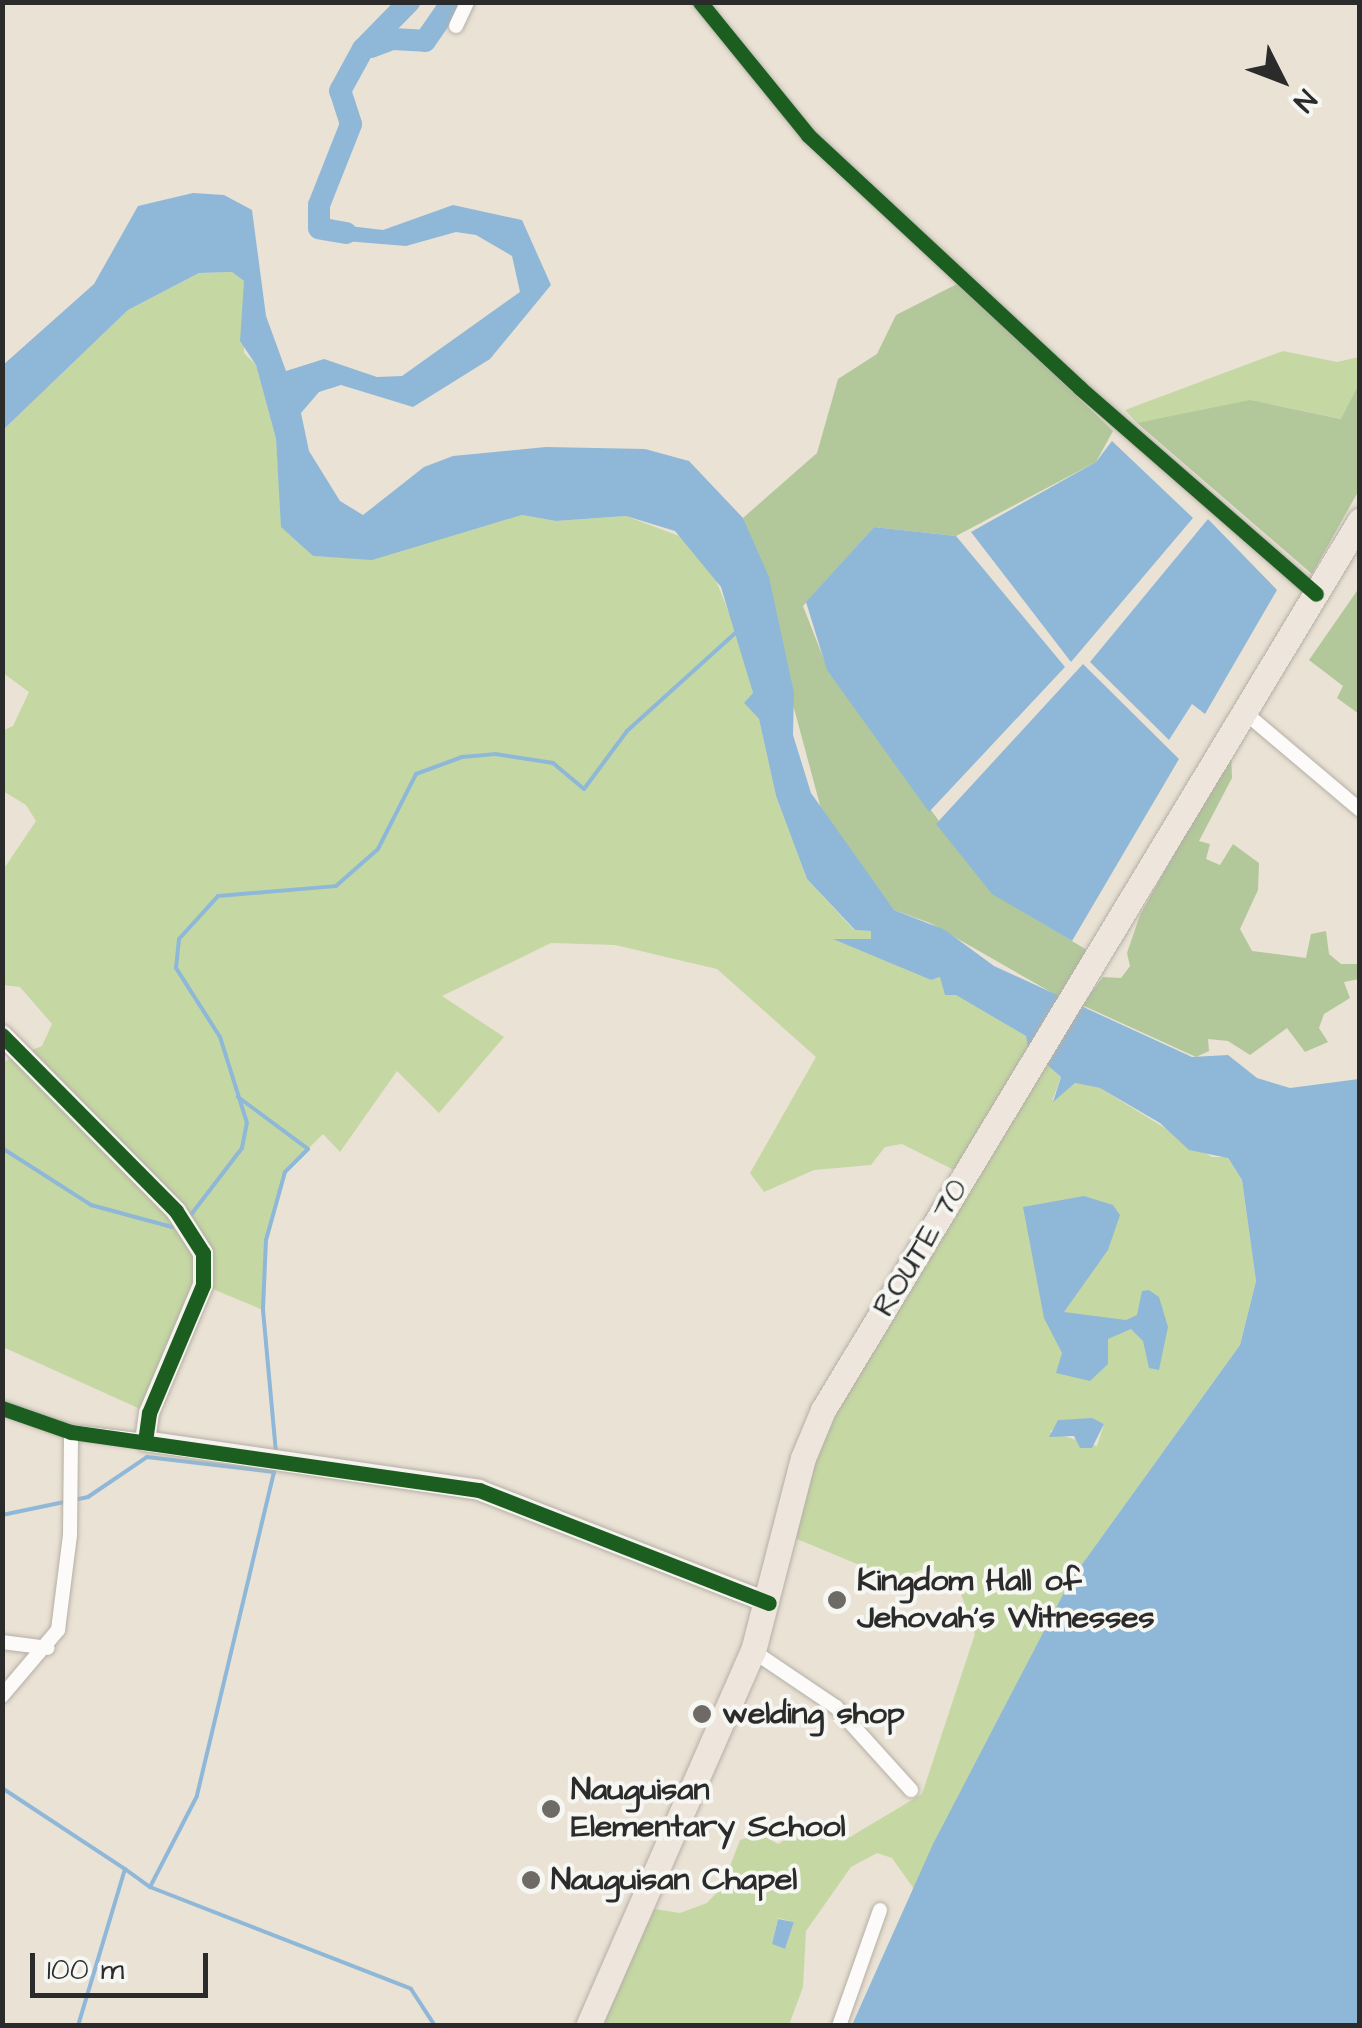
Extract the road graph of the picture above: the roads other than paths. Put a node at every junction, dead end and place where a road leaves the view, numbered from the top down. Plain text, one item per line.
1 (467, 2) edge
2 (700, 2) edge
3 (456, 26) dead end
4 (1360, 520) edge
5 (1316, 594) junction
6 (1243, 712) junction
7 (1360, 810) edge
8 (2, 1035) edge
9 (2, 1408) edge
10 (71, 1432) junction
11 (145, 1441) junction
12 (769, 1604) junction
13 (2, 1642) edge
14 (48, 1648) junction
15 (753, 1650) junction
16 (2, 1696) edge
17 (911, 1790) dead end
18 (880, 1910) dead end
19 (588, 2026) edge
20 (839, 2026) edge

1 - 3 street
2 - 5 street
4 - 5 highway, ROUTE 70
5 - 6 highway, ROUTE 70
6 - 7 street
6 - 12 highway, ROUTE 70
8 - 11 street
9 - 10 street
10 - 11 street
10 - 14 street
11 - 12 street
12 - 15 highway, ROUTE 70
13 - 14 street
14 - 16 street
15 - 17 street
15 - 19 highway, ROUTE 70
18 - 20 street

